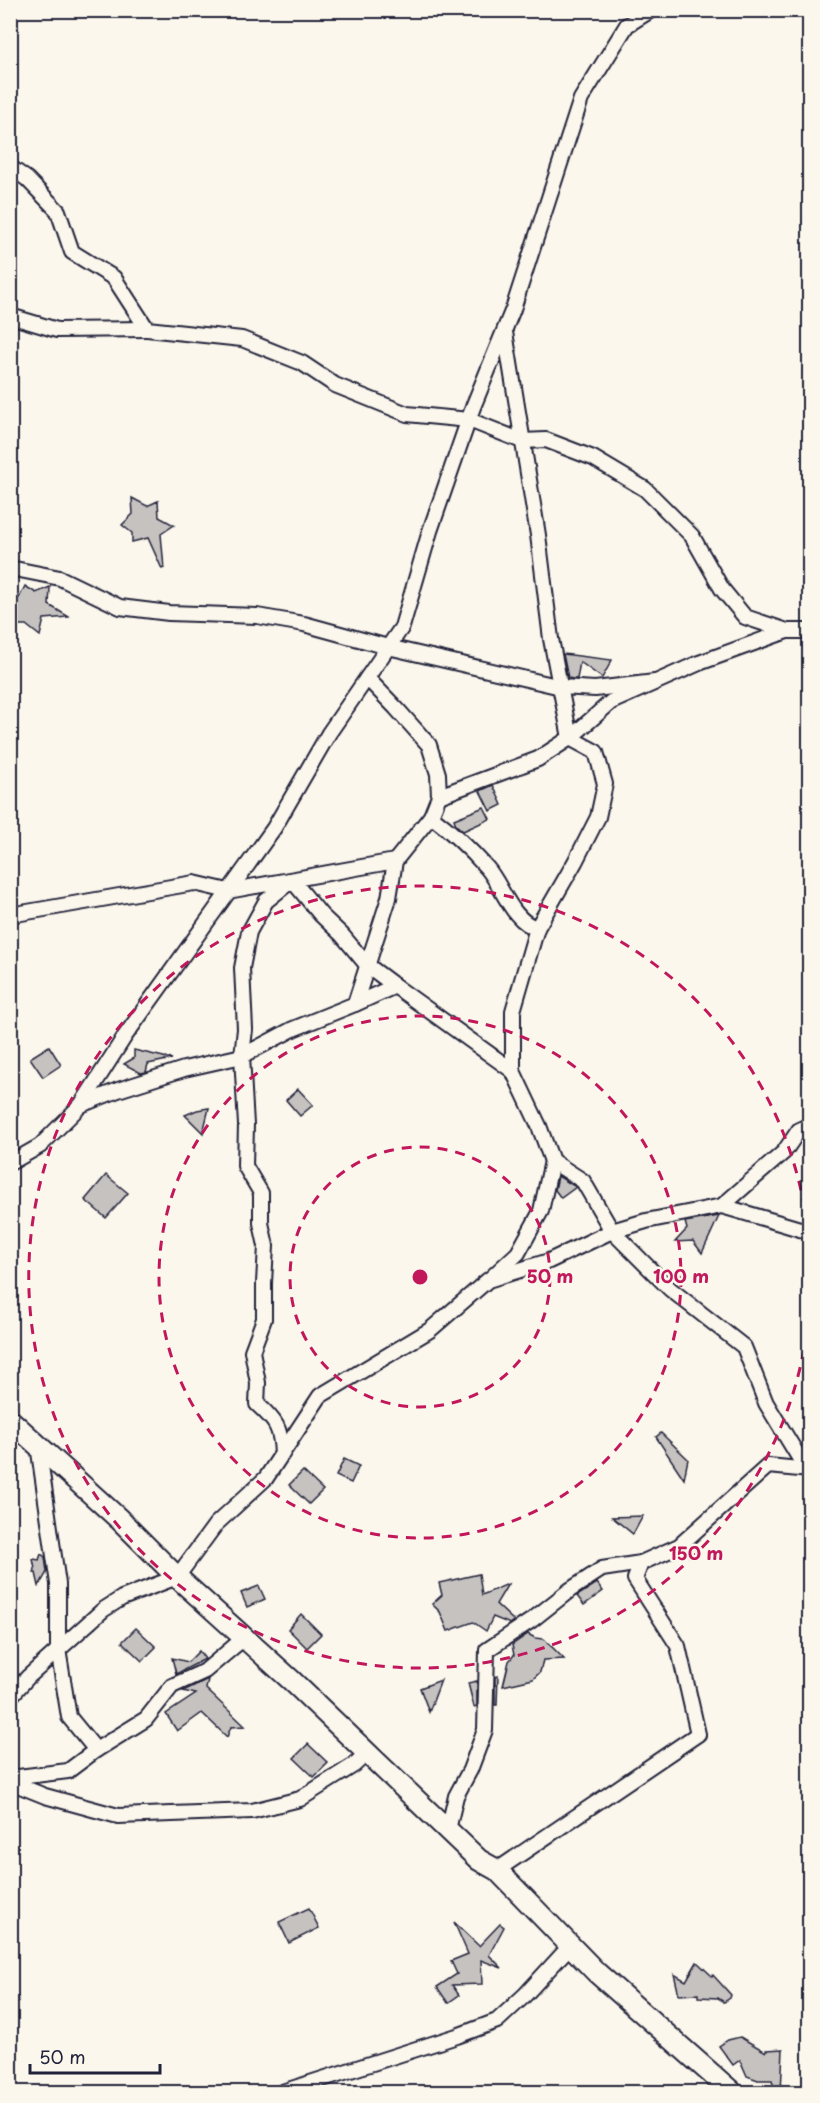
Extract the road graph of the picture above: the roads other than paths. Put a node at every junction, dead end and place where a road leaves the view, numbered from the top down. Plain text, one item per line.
1 (651, 10) edge
2 (10, 167) edge
3 (10, 316) edge
4 (147, 328) junction
5 (505, 330) junction
6 (469, 420) junction
7 (522, 441) junction
8 (10, 568) edge
9 (787, 631) junction
10 (810, 631) edge
11 (388, 647) junction
12 (367, 678) junction
13 (655, 682) junction
14 (561, 687) junction
15 (570, 738) junction
16 (439, 796) junction
17 (431, 816) junction
18 (395, 861) junction
19 (292, 880) junction
20 (228, 891) junction
21 (10, 915) edge
22 (537, 928) junction
23 (367, 965) junction
24 (395, 986) junction
25 (355, 1004) junction
26 (242, 1056) junction
27 (513, 1071) junction
28 (81, 1105) junction
29 (810, 1125) edge
30 (552, 1161) junction
31 (10, 1163) edge
32 (722, 1206) junction
33 (612, 1232) junction
34 (810, 1232) edge
35 (488, 1280) junction
36 (10, 1420) edge
37 (38, 1445) junction
38 (282, 1454) junction
39 (808, 1470) edge
40 (641, 1563) junction
41 (177, 1577) junction
42 (244, 1638) junction
43 (58, 1649) junction
44 (10, 1697) edge
45 (96, 1750) junction
46 (367, 1753) junction
47 (10, 1780) edge
48 (448, 1830) junction
49 (497, 1870) junction
50 (570, 1946) junction
51 (282, 2092) edge
52 (732, 2092) edge

1 - 5 street
2 - 4 street
3 - 4 street
4 - 6 street
5 - 6 street
5 - 7 street
6 - 7 street
6 - 11 street
7 - 9 street
7 - 14 street
8 - 11 street
9 - 10 street
9 - 13 street
11 - 12 street
11 - 14 street
12 - 16 street
12 - 20 street
13 - 14 street
13 - 15 street
14 - 15 street
15 - 16 street
15 - 22 street
16 - 17 street
17 - 18 street
17 - 22 street
18 - 19 street
18 - 23 street
19 - 20 street
19 - 23 street
19 - 26 street
20 - 21 street
20 - 28 street
22 - 27 street
23 - 24 street
23 - 25 street
24 - 25 street
24 - 27 street
25 - 26 street
26 - 28 street
26 - 38 street
27 - 30 street
28 - 31 street
29 - 32 street
30 - 33 street
30 - 35 street
32 - 33 street
32 - 34 street
33 - 35 street
33 - 39 street
35 - 38 street
36 - 37 main road
37 - 41 main road
37 - 43 street
38 - 41 street
39 - 40 street
40 - 48 street
40 - 49 street
41 - 42 main road
41 - 43 street
42 - 45 street
42 - 46 main road
43 - 44 street
43 - 45 street
45 - 47 street
46 - 47 street
46 - 48 main road
48 - 49 main road
49 - 50 main road
50 - 51 street
50 - 52 main road

